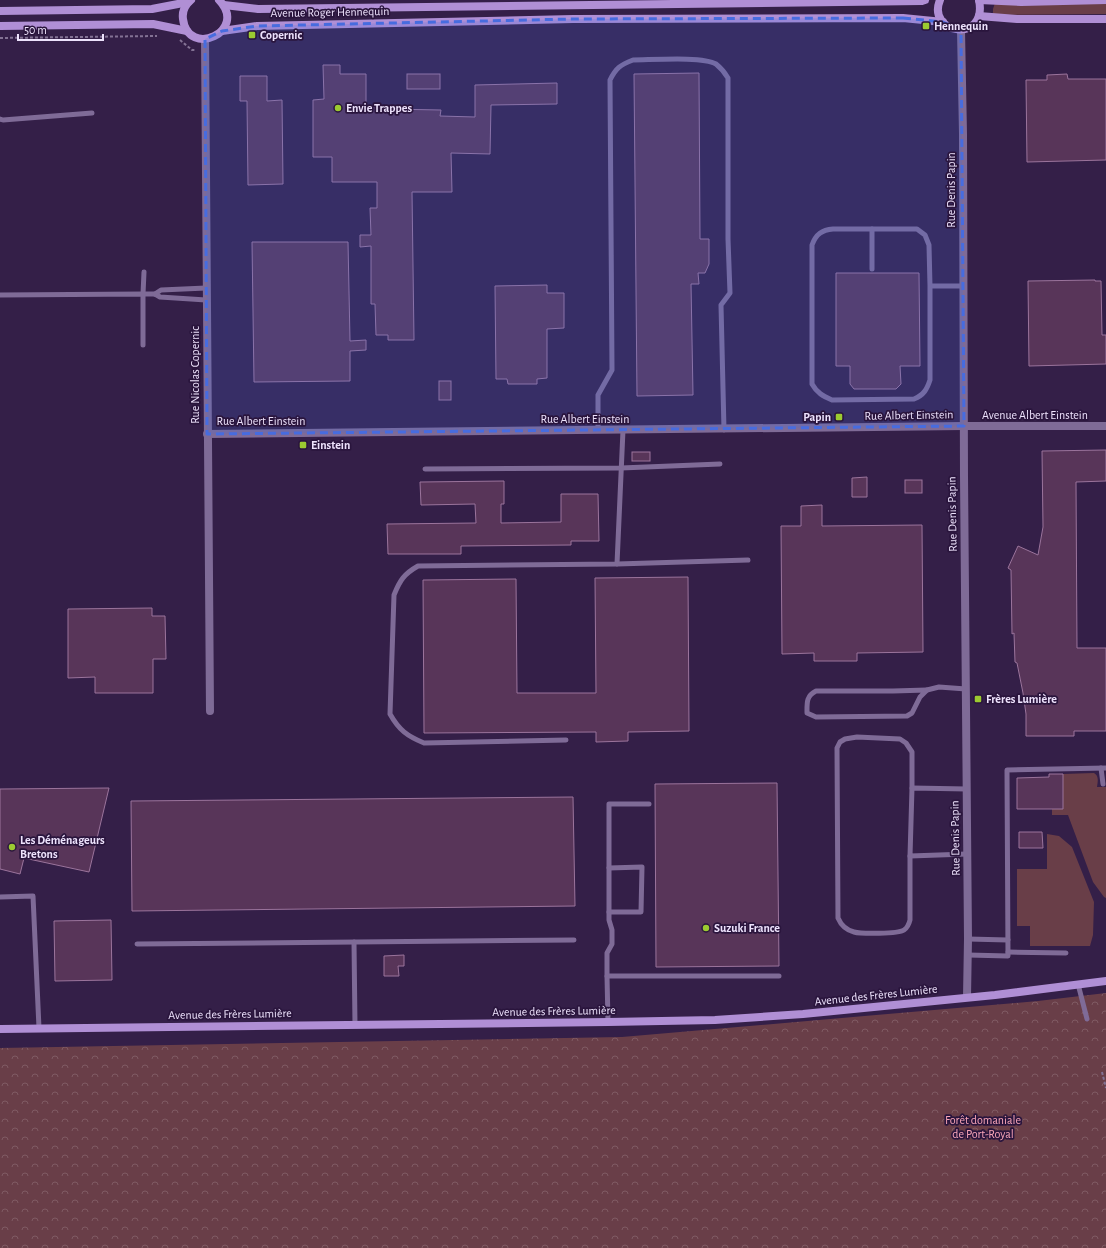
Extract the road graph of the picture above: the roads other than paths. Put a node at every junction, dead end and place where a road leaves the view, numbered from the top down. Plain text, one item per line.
1 (925, 0) edge
2 (940, 0) edge
3 (979, 0) edge
4 (1106, 0) edge
5 (190, 1) edge
6 (221, 3) edge
7 (0, 11) edge
8 (979, 16) junction
9 (1106, 19) edge
10 (943, 22) junction
11 (0, 26) edge
12 (961, 30) junction
13 (187, 31) junction
14 (222, 31) junction
15 (205, 39) junction
16 (92, 113) dead end
17 (0, 119) edge
18 (872, 229) junction
19 (872, 269) dead end
20 (144, 272) dead end
21 (930, 286) junction
22 (963, 286) junction
23 (206, 288) junction
24 (143, 294) junction
25 (155, 294) junction
26 (0, 295) edge
27 (206, 300) junction
28 (143, 345) dead end
29 (964, 426) junction
30 (1106, 426) edge
31 (598, 430) junction
32 (623, 430) junction
33 (724, 430) junction
34 (207, 434) junction
35 (720, 464) dead end
36 (621, 468) junction
37 (425, 469) dead end
38 (748, 560) dead end
39 (616, 564) junction
40 (966, 689) junction
41 (927, 690) junction
42 (210, 711) dead end
43 (566, 740) dead end
44 (1104, 768) edge
45 (1103, 784) dead end
46 (912, 788) junction
47 (967, 789) junction
48 (649, 804) dead end
49 (968, 854) junction
50 (910, 856) junction
51 (609, 868) junction
52 (0, 897) edge
53 (609, 912) junction
54 (968, 938) junction
55 (574, 940) dead end
56 (1008, 940) junction
57 (354, 942) junction
58 (137, 944) dead end
59 (1008, 952) junction
60 (1066, 953) dead end
61 (968, 955) junction
62 (607, 976) junction
63 (779, 976) dead end
64 (1106, 981) edge
65 (1078, 984) junction
66 (967, 998) junction
67 (1088, 1019) dead end
68 (608, 1022) junction
69 (355, 1025) junction
70 (39, 1028) junction
71 (0, 1029) edge

1 - 6 street, Avenue Roger Hennequin
2 - 10 street
3 - 4 street
3 - 8 street
5 - 7 street
5 - 13 street
6 - 14 street, Avenue Roger Hennequin
8 - 9 street
8 - 12 street
10 - 12 street, Avenue Roger Hennequin
10 - 14 street, Avenue Roger Hennequin
11 - 13 street
12 - 22 street, Rue Denis Papin
13 - 15 street
14 - 15 street, Avenue Roger Hennequin
15 - 23 street, Rue Nicolas Copernic
16 - 17 lane
18 - 19 lane
18 - 21 lane
18 - 21 lane
20 - 24 lane
21 - 22 lane
22 - 29 street, Rue Denis Papin
23 - 25 lane
23 - 27 street, Rue Nicolas Copernic
24 - 25 lane
24 - 26 lane
24 - 28 lane
25 - 27 lane
27 - 34 street, Rue Nicolas Copernic
29 - 30 street, Avenue Albert Einstein
29 - 33 street, Rue Albert Einstein
29 - 40 street, Rue Denis Papin
31 - 32 street, Rue Albert Einstein
31 - 33 lane
31 - 34 street, Rue Albert Einstein
32 - 33 street, Rue Albert Einstein
32 - 36 lane
34 - 42 street, Rue Nicolas Copernic
35 - 36 lane
36 - 37 lane
36 - 39 lane
38 - 39 lane
39 - 43 lane
40 - 41 lane
40 - 47 street, Rue Denis Papin
41 - 41 lane
44 - 45 lane
44 - 56 lane
46 - 47 lane
46 - 50 lane
46 - 50 lane
47 - 49 street, Rue Denis Papin
48 - 51 lane
49 - 50 lane
49 - 54 street, Rue Denis Papin
51 - 53 lane
51 - 53 lane
52 - 70 lane
53 - 62 lane
54 - 56 lane
54 - 61 street, Rue Denis Papin
55 - 57 lane
56 - 59 lane
57 - 58 lane
57 - 69 lane
59 - 60 lane
59 - 61 lane
61 - 66 street, Rue Denis Papin
62 - 63 lane
62 - 68 lane
64 - 65 street, Avenue des Frères Lumière
65 - 66 street, Avenue des Frères Lumière
65 - 67 lane
66 - 68 street, Avenue des Frères Lumière
68 - 69 street, Avenue des Frères Lumière
69 - 70 street, Avenue des Frères Lumière
70 - 71 street, Avenue des Frères Lumière

